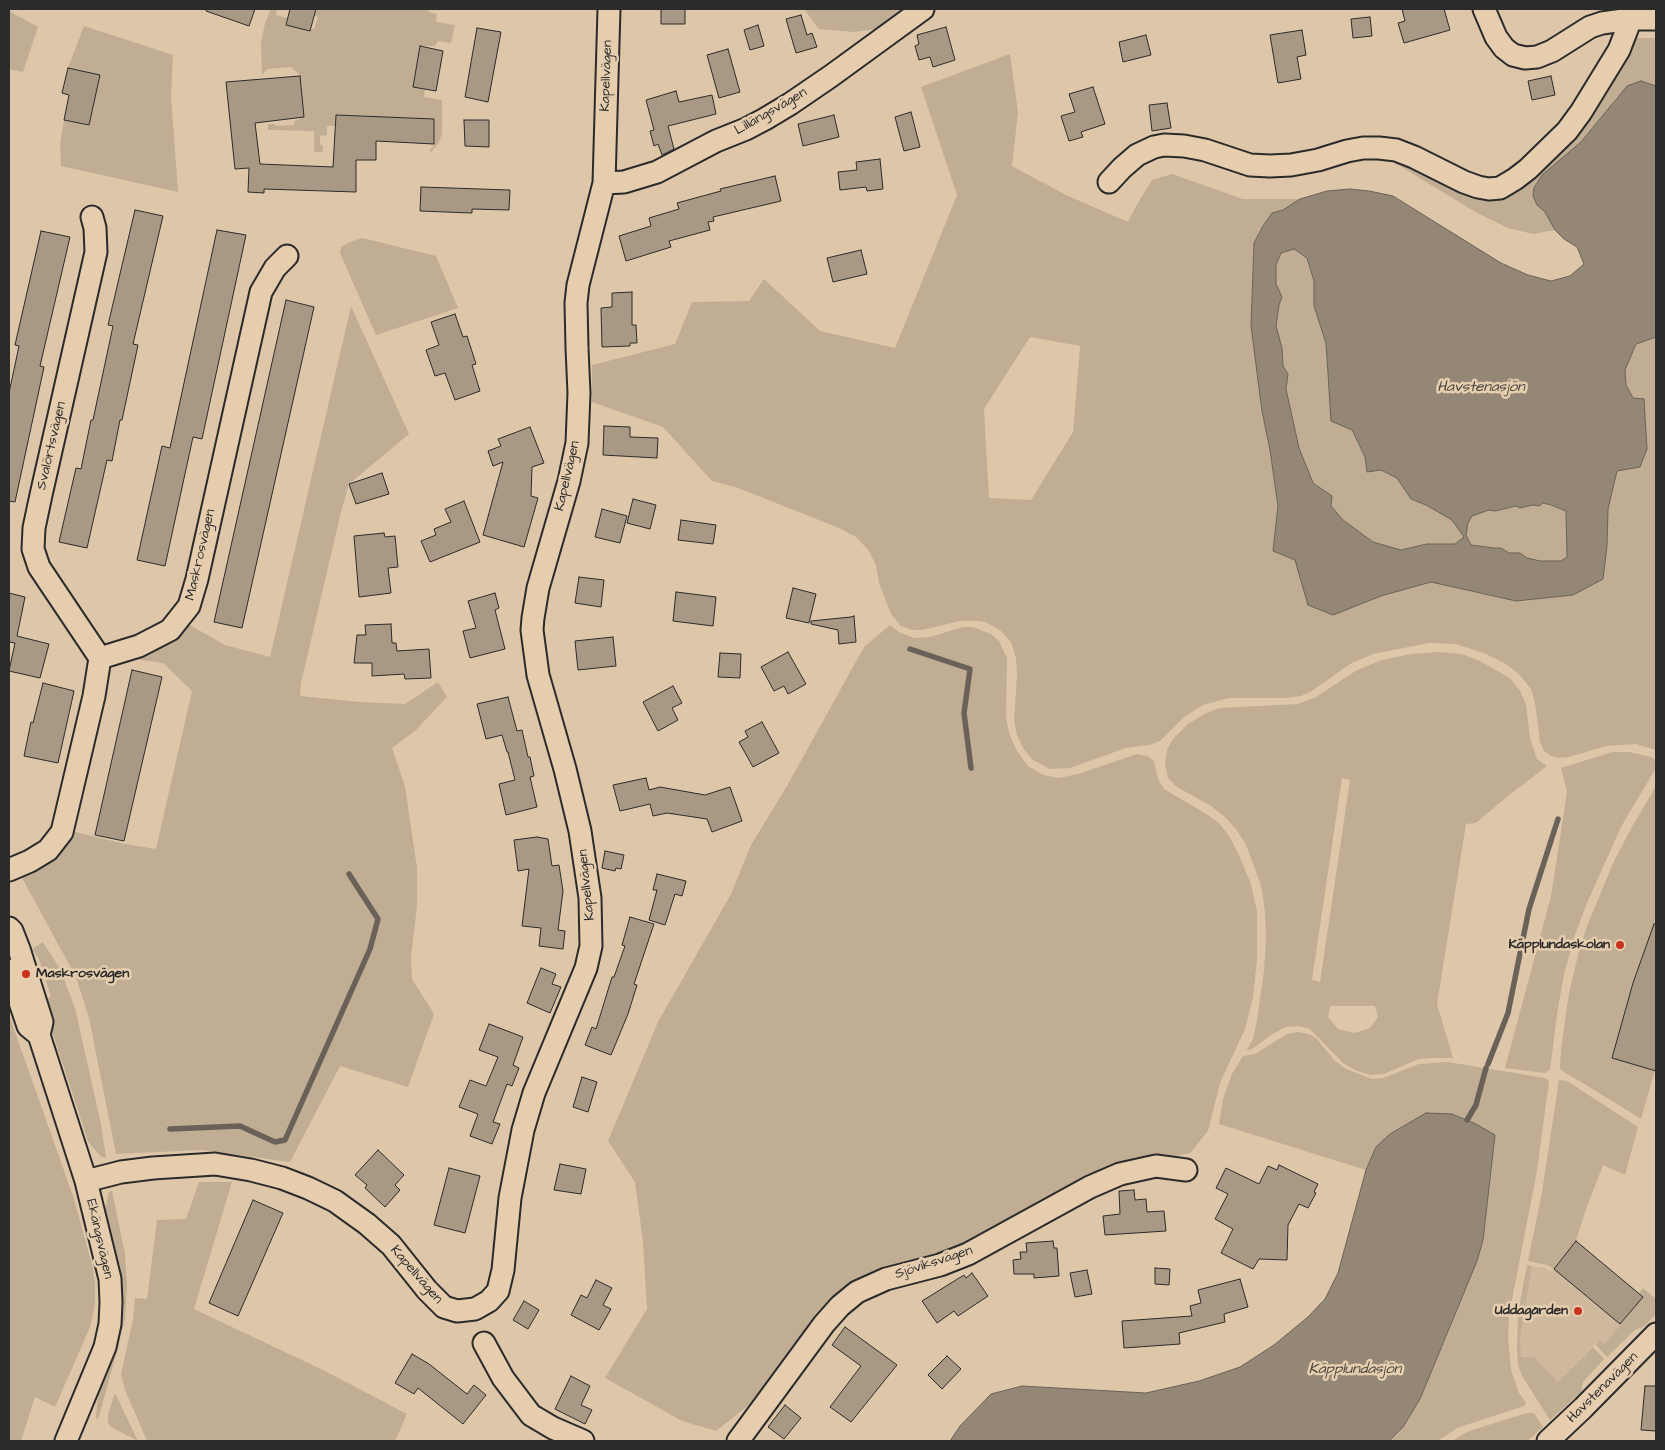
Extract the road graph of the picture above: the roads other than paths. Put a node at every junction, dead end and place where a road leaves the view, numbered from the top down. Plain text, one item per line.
1 (609, 9) edge
2 (922, 9) edge
3 (1484, 9) edge
4 (1631, 19) junction
5 (1656, 19) edge
6 (1109, 182) dead end
7 (604, 183) junction
8 (92, 217) dead end
9 (287, 256) dead end
10 (100, 658) junction
11 (9, 870) edge
12 (9, 928) edge
13 (9, 970) edge
14 (39, 1036) junction
15 (1186, 1170) dead end
16 (86, 1181) junction
17 (1656, 1334) edge
18 (484, 1344) dead end
19 (66, 1441) edge
20 (582, 1441) edge
21 (738, 1441) edge
22 (1548, 1441) edge

1 - 7 street, Kapellvägen
2 - 7 street, Lillängsvägen
3 - 4 street
4 - 5 street
4 - 6 street
7 - 16 street, Kapellvägen
8 - 10 street, Svalörtsvägen
9 - 10 street, Maskrosvägen
10 - 11 street
12 - 14 street, Ekängsvägen
13 - 14 street, Ekängsvägen
14 - 16 street, Ekängsvägen
15 - 21 street, Sjöviksvägen
16 - 19 street, Ekängsvägen
17 - 22 street, Havstenavägen
18 - 20 street

